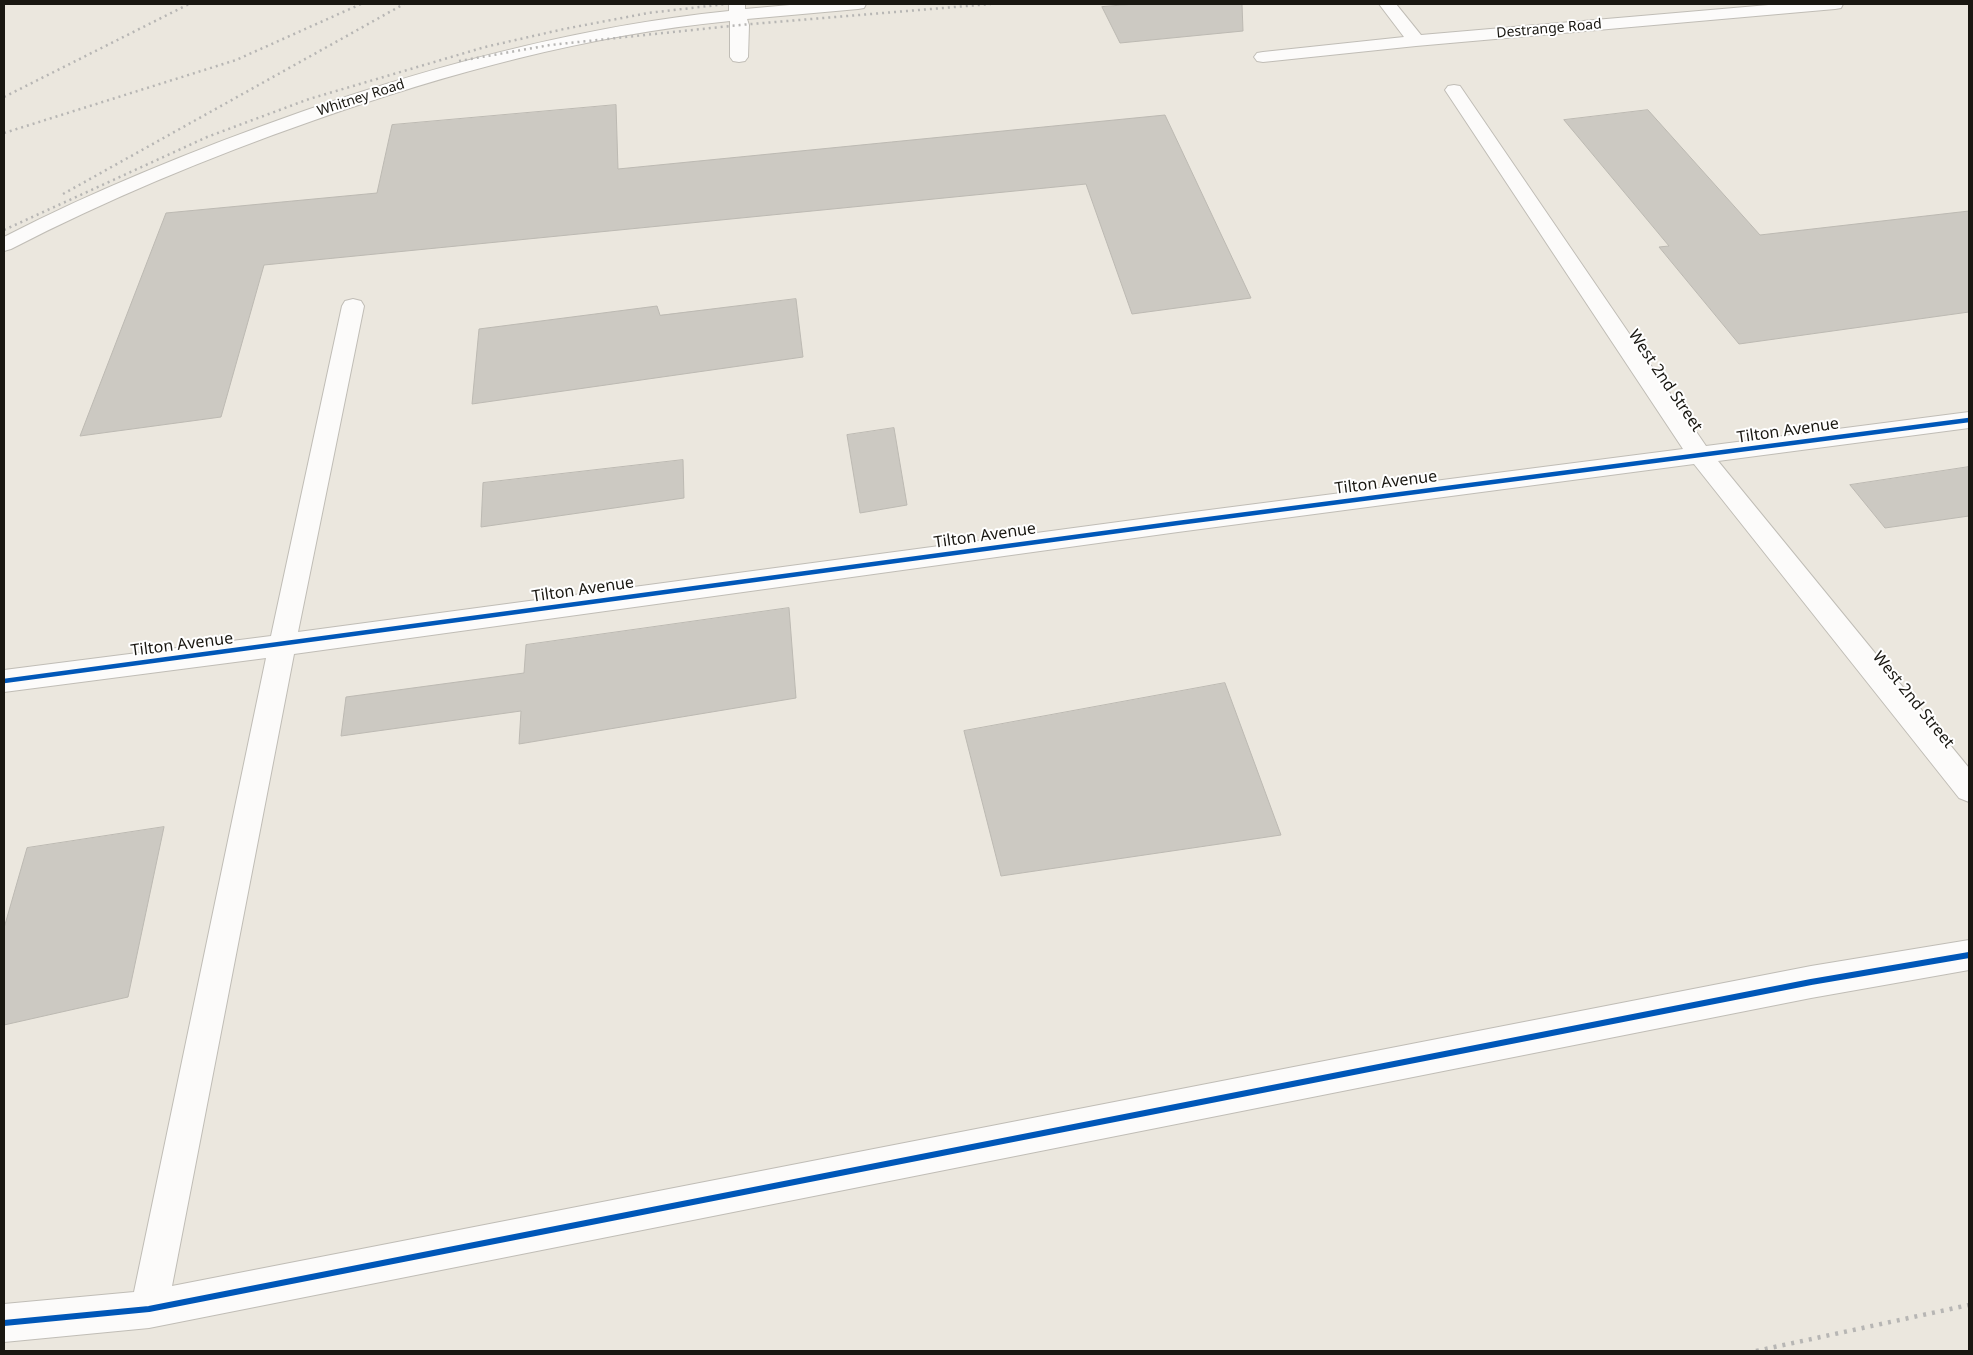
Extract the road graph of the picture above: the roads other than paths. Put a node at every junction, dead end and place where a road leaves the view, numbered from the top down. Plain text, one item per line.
1 (858, 4) edge
2 (1387, 4) edge
3 (1835, 4) edge
4 (737, 9) edge
5 (1416, 41) junction
6 (739, 57) dead end
7 (1262, 57) dead end
8 (1454, 90) dead end
9 (4, 245) edge
10 (353, 306) dead end
11 (1969, 420) edge
12 (1700, 455) junction
13 (282, 645) junction
14 (4, 681) edge
15 (1969, 790) edge
16 (1969, 955) edge
17 (148, 1309) junction
18 (4, 1323) edge

1 - 4 street, Whitney Road
2 - 5 street
3 - 5 street, Destrange Road
4 - 6 street
4 - 9 street, Whitney Road
5 - 7 street, Destrange Road
8 - 12 street, West 2nd Street
10 - 13 street
11 - 12 street, Tilton Avenue
12 - 13 street, Tilton Avenue
12 - 15 street, West 2nd Street
13 - 14 street, Tilton Avenue
13 - 17 street
16 - 17 street
17 - 18 street

